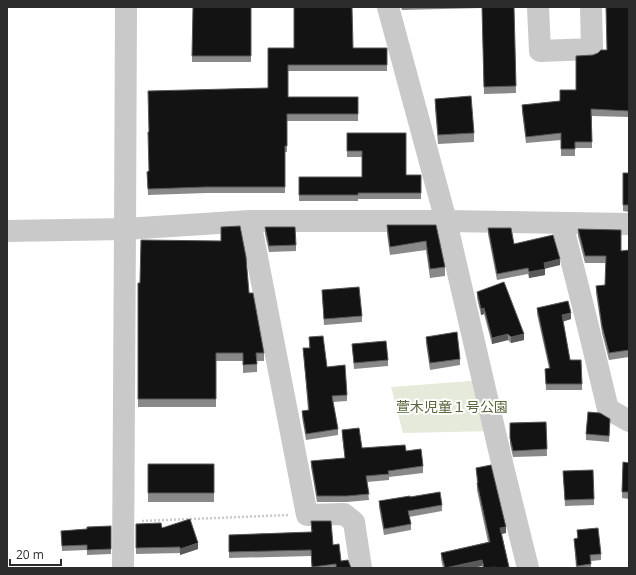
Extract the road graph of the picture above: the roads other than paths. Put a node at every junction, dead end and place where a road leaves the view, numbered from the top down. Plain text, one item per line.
1 (126, 7) edge
2 (388, 7) edge
3 (538, 7) edge
4 (591, 7) edge
5 (250, 221) junction
6 (446, 221) junction
7 (562, 224) junction
8 (629, 224) edge
9 (126, 229) junction
10 (7, 231) edge
11 (629, 421) edge
12 (123, 568) edge
13 (361, 568) edge
14 (528, 568) edge

1 - 9 street
2 - 6 street
3 - 4 street
5 - 6 street
5 - 9 street
5 - 13 street
6 - 7 street
6 - 14 street
7 - 8 street
7 - 11 street
9 - 10 street
9 - 12 street

